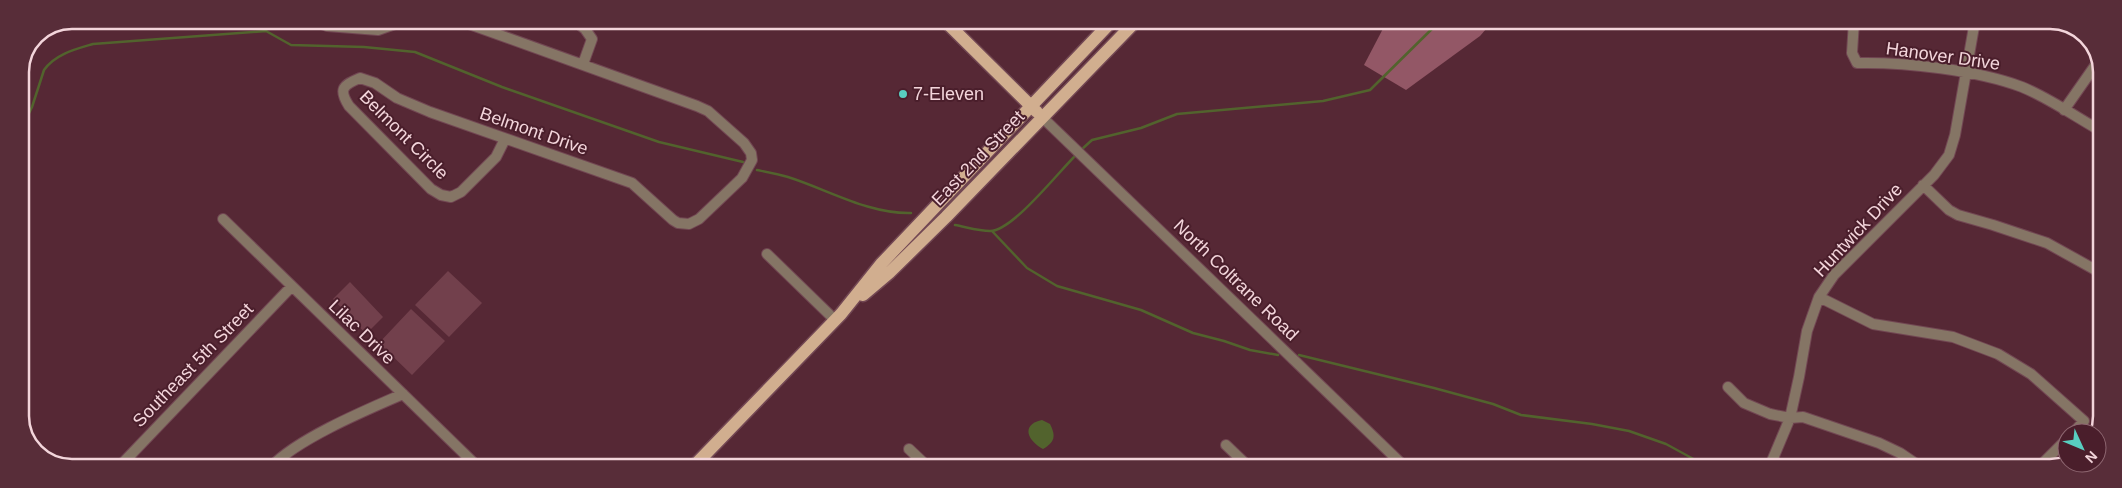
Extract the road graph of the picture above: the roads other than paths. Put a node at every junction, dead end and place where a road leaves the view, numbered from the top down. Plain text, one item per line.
1 (365, 29) edge
2 (381, 29) edge
3 (481, 29) edge
4 (585, 29) edge
5 (953, 29) edge
6 (1103, 29) edge
7 (1128, 29) edge
8 (1854, 29) edge
9 (1974, 29) edge
10 (583, 64) junction
11 (2093, 68) edge
12 (1967, 73) junction
13 (360, 78) joint
14 (1030, 106) junction
15 (2064, 110) junction
16 (1042, 117) junction
17 (2093, 127) edge
18 (505, 139) junction
19 (1923, 185) junction
20 (223, 219) dead end
21 (767, 254) dead end
22 (2093, 269) edge
23 (292, 286) junction
24 (1820, 297) junction
25 (838, 317) junction
26 (1728, 387) dead end
27 (403, 394) junction
28 (1790, 418) junction
29 (2082, 423) edge
30 (1226, 446) dead end
31 (909, 449) dead end
32 (2057, 449) edge
33 (127, 459) edge
34 (279, 459) edge
35 (470, 459) edge
36 (701, 459) edge
37 (920, 459) edge
38 (1240, 459) edge
39 (1397, 459) edge
40 (1773, 459) edge
41 (1909, 459) edge
42 (2047, 459) edge

1 - 2 street
3 - 10 street
4 - 10 street
5 - 14 main road
6 - 14 main road, East 2nd Street
7 - 16 main road, East 2nd Street
8 - 12 street, Hanover Drive
9 - 12 street, Huntwick Drive
10 - 18 street, Belmont Drive
11 - 15 street
12 - 15 street, Hanover Drive
12 - 19 street, Huntwick Drive
13 - 18 street, Belmont Drive
13 - 18 street, Belmont Circle
14 - 16 main road
14 - 25 main road, East 2nd Street
15 - 17 street, Hanover Drive
16 - 25 main road, East 2nd Street
16 - 39 street, North Coltrane Road
19 - 22 street
19 - 24 street, Huntwick Drive
20 - 23 street, Lilac Drive
21 - 25 street
23 - 27 street, Lilac Drive
23 - 33 street, Southeast 5th Street
24 - 28 street, Huntwick Drive
24 - 29 street
25 - 36 main road, East 2nd Street
26 - 28 street
27 - 34 street
27 - 35 street, Lilac Drive
28 - 40 street, Huntwick Drive
28 - 41 street
30 - 38 street
31 - 37 street
32 - 42 street

